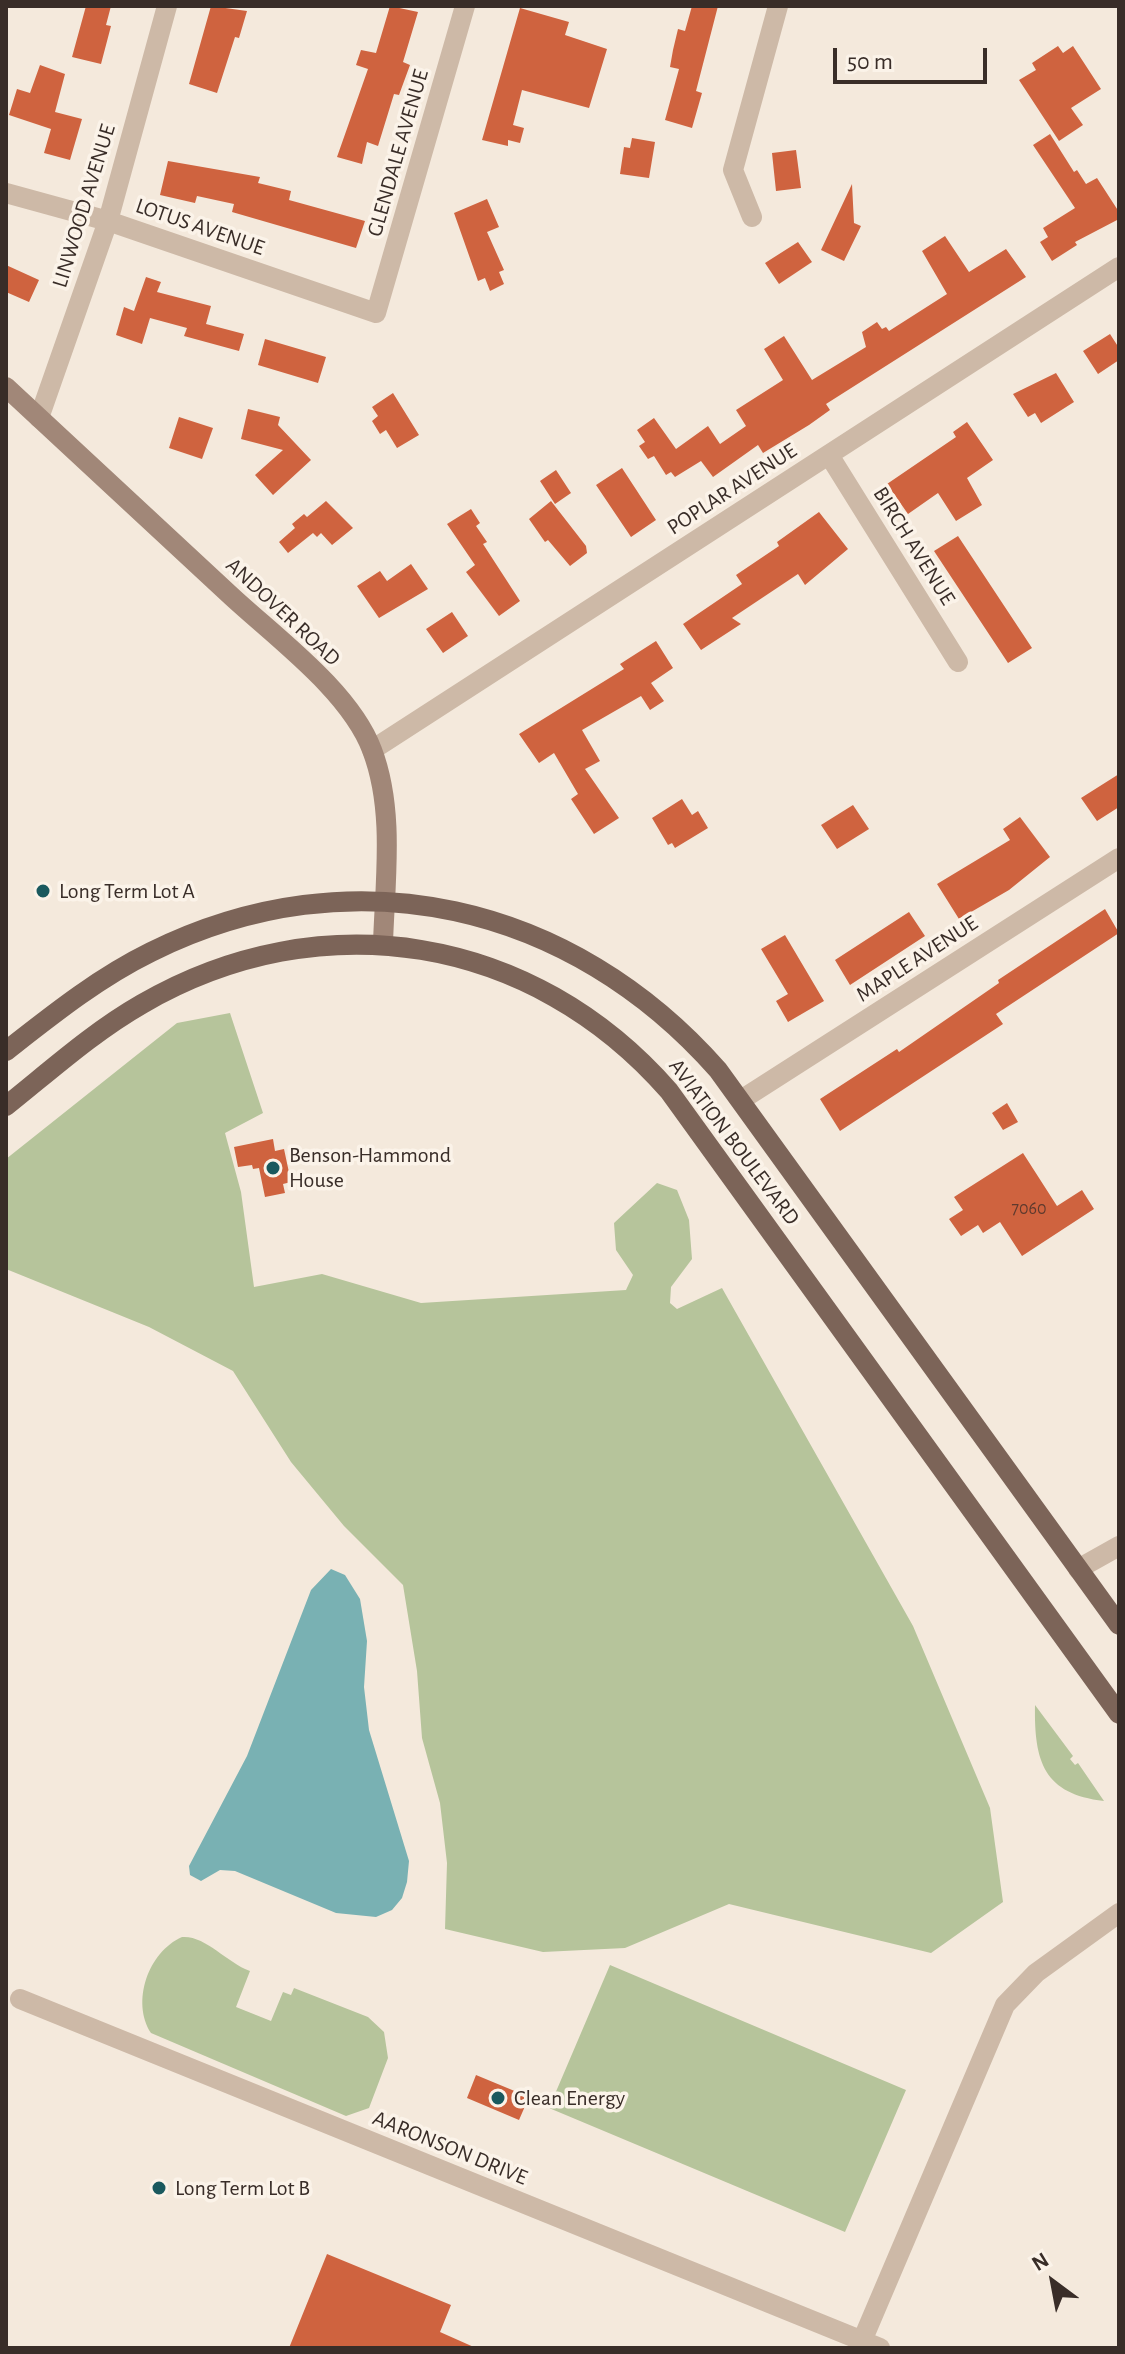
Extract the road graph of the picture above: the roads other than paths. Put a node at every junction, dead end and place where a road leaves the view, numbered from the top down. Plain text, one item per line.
1 (167, 6) edge
2 (465, 6) edge
3 (778, 6) edge
4 (6, 193) edge
5 (752, 217) dead end
6 (108, 221) junction
7 (1119, 267) edge
8 (376, 313) joint
9 (6, 387) edge
10 (39, 418) junction
11 (829, 455) junction
12 (958, 662) dead end
13 (372, 750) junction
14 (1119, 858) edge
15 (384, 900) junction
16 (383, 943) junction
17 (6, 1051) edge
18 (741, 1100) junction
19 (6, 1106) edge
20 (1119, 1546) edge
21 (1078, 1569) junction
22 (1119, 1625) edge
23 (1119, 1714) edge
24 (1119, 1913) edge
25 (20, 1999) dead end
26 (871, 2344) edge

1 - 6 street, LINWOOD AVENUE
2 - 8 street, GLENDALE AVENUE
3 - 5 street
4 - 6 street, LOTUS AVENUE
6 - 8 street, LOTUS AVENUE
6 - 10 street, LINWOOD AVENUE
7 - 11 street, POPLAR AVENUE
9 - 10 main road, ANDOVER ROAD
10 - 13 main road, ANDOVER ROAD
11 - 12 street, BIRCH AVENUE
11 - 13 street, POPLAR AVENUE
13 - 15 main road, ANDOVER ROAD
14 - 18 street, MAPLE AVENUE
15 - 16 main road, ANDOVER ROAD
15 - 17 main road, AVIATION BOULEVARD
15 - 18 main road, AVIATION BOULEVARD
16 - 19 main road, AVIATION BOULEVARD
16 - 23 main road, AVIATION BOULEVARD
18 - 21 main road, AVIATION BOULEVARD
20 - 21 street
21 - 22 main road, AVIATION BOULEVARD
24 - 26 street, AARONSON DRIVE
25 - 26 street, AARONSON DRIVE

